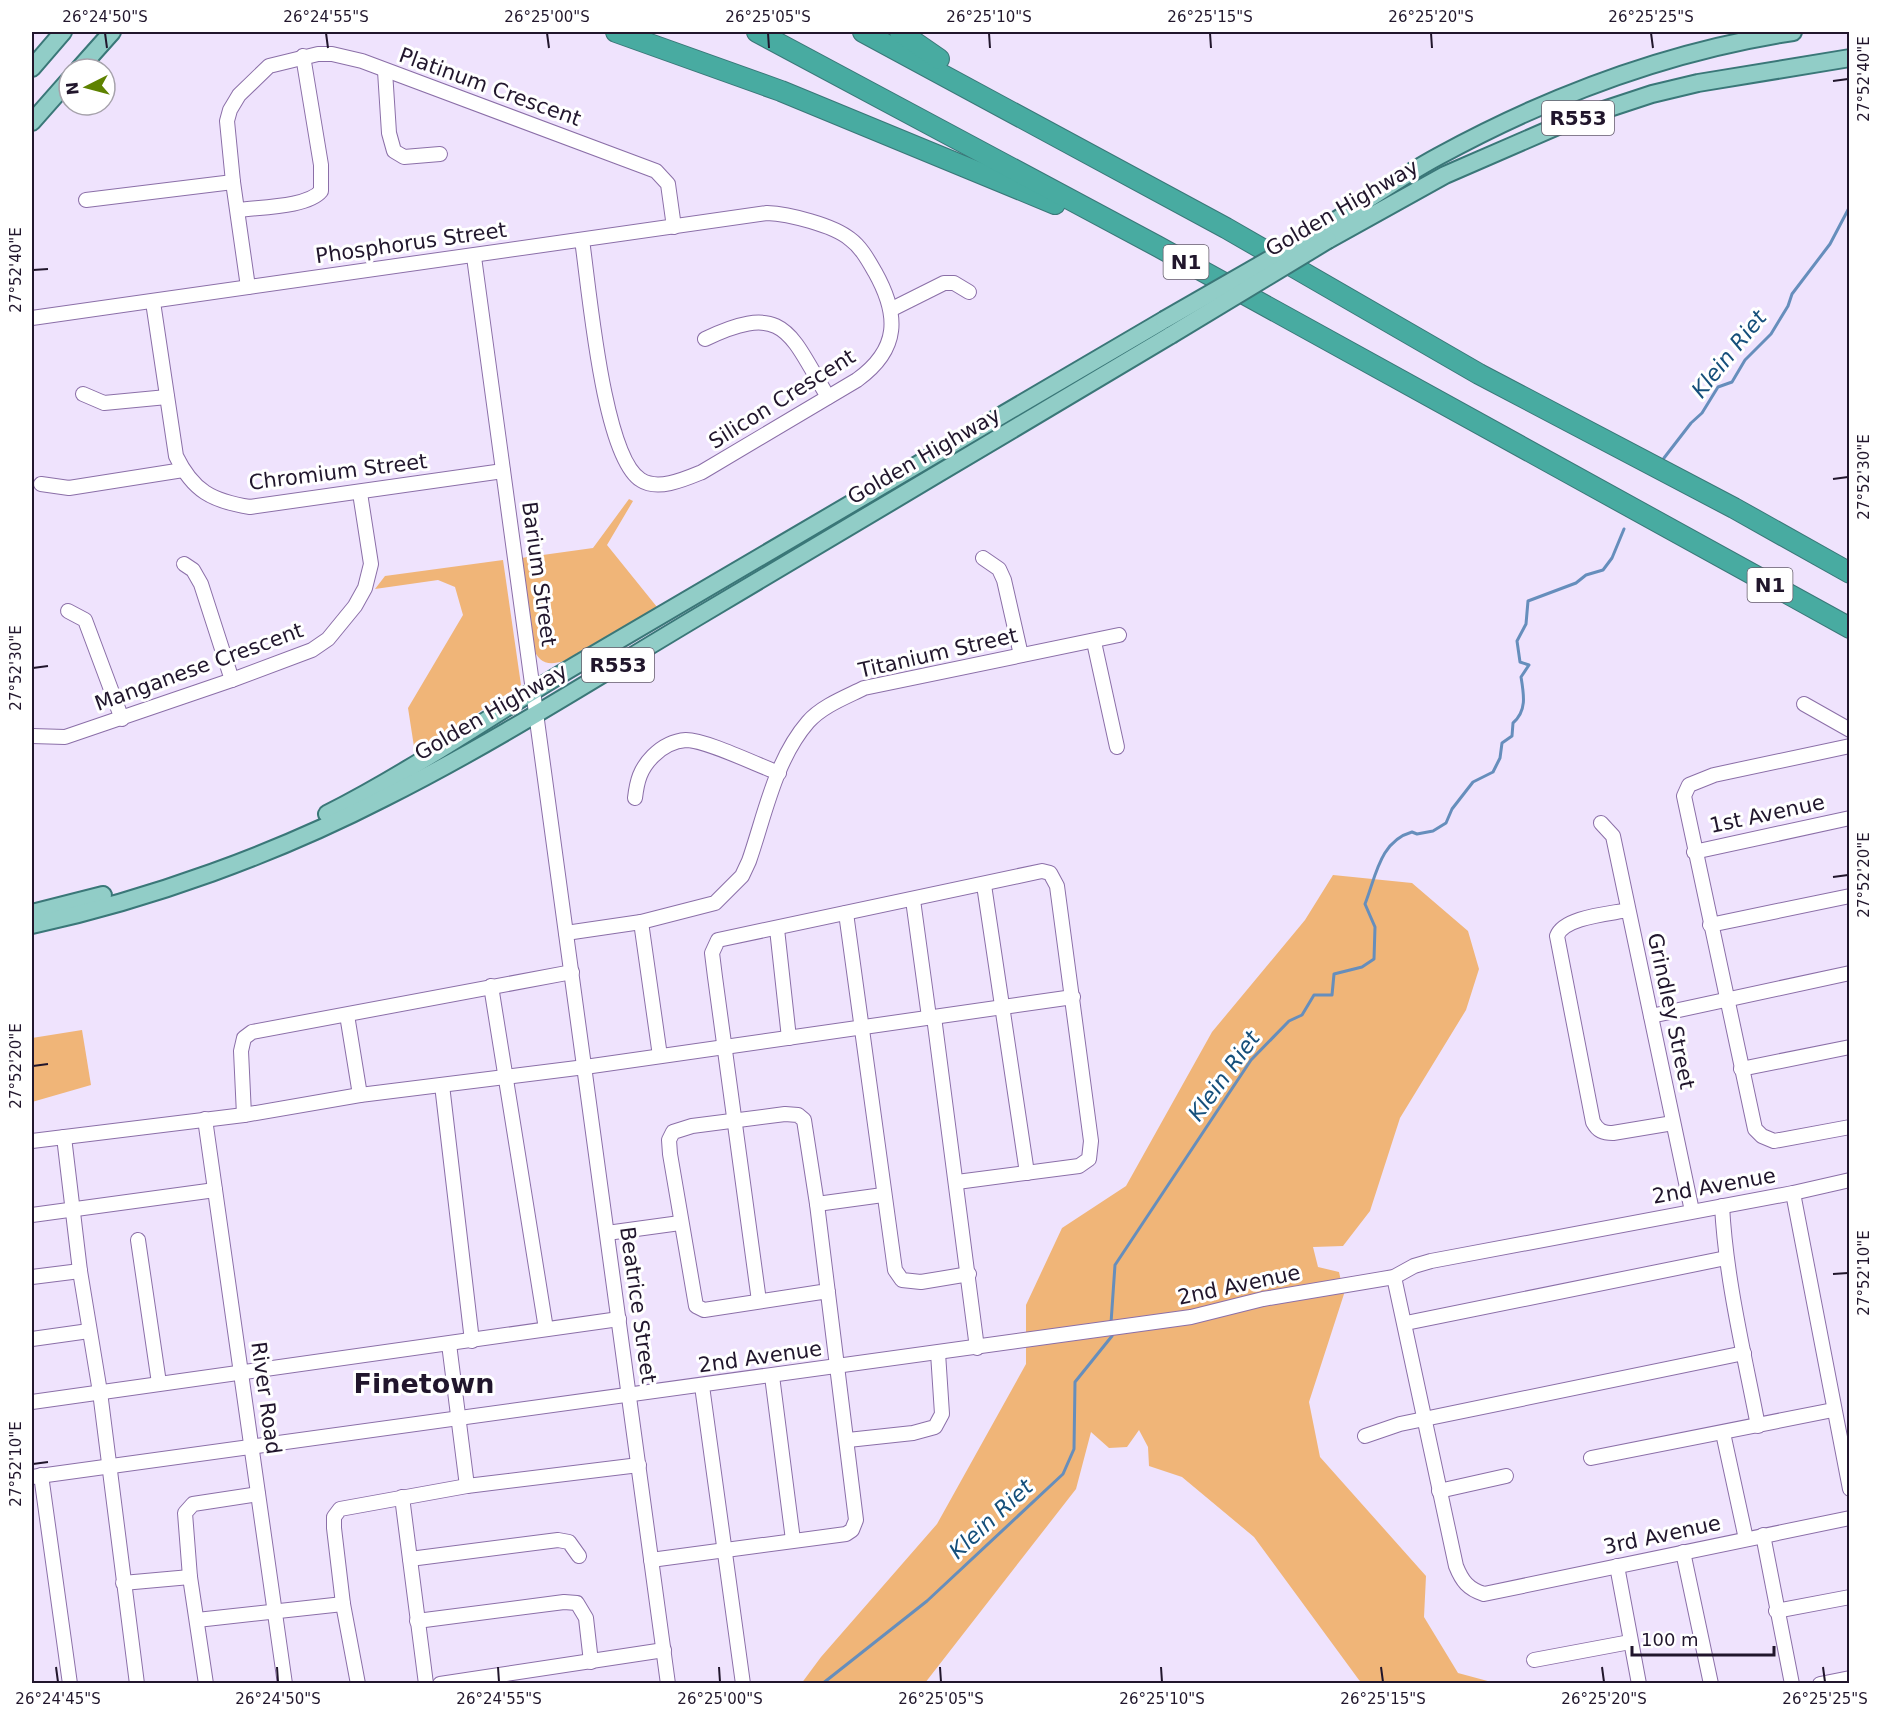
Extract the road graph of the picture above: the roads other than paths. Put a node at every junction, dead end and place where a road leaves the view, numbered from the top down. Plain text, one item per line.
1 (63, 32) edge
2 (112, 32) edge
3 (616, 32) edge
4 (757, 32) edge
5 (863, 32) edge
6 (900, 32) edge
7 (1793, 32) edge
8 (303, 56) junction
9 (90, 57) edge
10 (1850, 58) edge
11 (32, 68) edge
12 (386, 71) junction
13 (57, 94) edge
14 (32, 122) edge
15 (440, 154) dead end
16 (233, 182) junction
17 (1168, 197) junction
18 (86, 201) dead end
19 (239, 210) junction
20 (674, 227) junction
21 (1324, 235) junction
22 (582, 240) junction
23 (1157, 246) junction
24 (474, 256) junction
25 (248, 287) junction
26 (969, 292) dead end
27 (153, 302) junction
28 (892, 309) junction
29 (32, 318) edge
30 (1168, 327) junction
31 (705, 339) dead end
32 (83, 394) dead end
33 (167, 397) junction
34 (828, 397) junction
35 (183, 470) junction
36 (502, 471) junction
37 (41, 484) dead end
38 (360, 493) junction
39 (983, 558) dead end
40 (184, 564) dead end
41 (1850, 573) edge
42 (68, 610) dead end
43 (1850, 628) edge
44 (1119, 635) dead end
45 (1094, 642) junction
46 (1021, 656) junction
47 (232, 680) junction
48 (534, 689) junction
49 (1804, 704) dead end
50 (535, 715) junction
51 (122, 718) junction
52 (1850, 730) edge
53 (32, 736) edge
54 (1850, 746) edge
55 (1117, 747) dead end
56 (779, 773) junction
57 (635, 798) dead end
58 (1850, 818) edge
59 (1601, 823) dead end
60 (1694, 852) junction
61 (984, 885) junction
62 (1850, 896) edge
63 (913, 900) junction
64 (1628, 910) junction
65 (32, 913) edge
66 (846, 913) junction
67 (641, 922) junction
68 (32, 925) edge
69 (1710, 925) junction
70 (777, 929) junction
71 (566, 933) junction
72 (572, 972) junction
73 (1850, 974) edge
74 (491, 986) junction
75 (1073, 997) junction
76 (1726, 1000) junction
77 (1003, 1007) junction
78 (347, 1016) junction
79 (1651, 1016) junction
80 (931, 1017) junction
81 (860, 1027) junction
82 (789, 1038) junction
83 (726, 1046) junction
84 (1850, 1047) edge
85 (660, 1056) junction
86 (585, 1067) junction
87 (1741, 1069) junction
88 (507, 1077) junction
89 (442, 1084) junction
90 (360, 1095) junction
91 (244, 1115) junction
92 (205, 1119) junction
93 (736, 1120) junction
94 (1673, 1123) junction
95 (1850, 1127) edge
96 (64, 1137) junction
97 (32, 1141) edge
98 (1027, 1173) junction
99 (1850, 1180) edge
100 (957, 1182) junction
101 (215, 1190) junction
102 (1793, 1193) junction
103 (884, 1195) junction
104 (817, 1204) junction
105 (1722, 1206) junction
106 (72, 1210) junction
107 (1692, 1211) junction
108 (32, 1215) edge
109 (680, 1223) junction
110 (607, 1233) junction
111 (138, 1240) dead end
112 (1726, 1258) junction
113 (80, 1271) junction
114 (969, 1274) junction
115 (32, 1277) edge
116 (1394, 1277) junction
117 (828, 1291) junction
118 (759, 1301) junction
119 (619, 1319) junction
120 (1406, 1323) junction
121 (546, 1329) junction
122 (89, 1331) junction
123 (32, 1339) edge
124 (472, 1341) junction
125 (449, 1344) junction
126 (977, 1348) junction
127 (938, 1353) junction
128 (1744, 1353) junction
129 (838, 1367) junction
130 (241, 1372) junction
131 (772, 1376) junction
132 (159, 1383) junction
133 (702, 1386) junction
134 (100, 1392) junction
135 (629, 1396) junction
136 (32, 1401) edge
137 (1833, 1410) junction
138 (458, 1419) junction
139 (1425, 1420) junction
140 (1758, 1426) junction
141 (1723, 1433) junction
142 (1365, 1436) dead end
143 (848, 1440) junction
144 (251, 1447) junction
145 (1591, 1458) dead end
146 (639, 1465) junction
147 (108, 1466) junction
148 (36, 1476) edge
149 (1506, 1476) dead end
150 (467, 1486) junction
151 (1850, 1489) edge
152 (1439, 1491) junction
153 (258, 1494) junction
154 (402, 1497) junction
155 (1850, 1518) edge
156 (1763, 1535) junction
157 (1746, 1539) junction
158 (793, 1540) junction
159 (726, 1550) junction
160 (1683, 1552) junction
161 (579, 1556) dead end
162 (410, 1559) junction
163 (651, 1560) junction
164 (1617, 1566) junction
165 (190, 1577) junction
166 (123, 1583) junction
167 (1850, 1597) edge
168 (343, 1604) junction
169 (274, 1611) junction
170 (1776, 1611) junction
171 (197, 1620) junction
172 (417, 1621) junction
173 (1630, 1642) junction
174 (664, 1650) junction
175 (1534, 1660) dead end
176 (591, 1662) junction
177 (545, 1677) edge
178 (1850, 1678) edge
179 (70, 1683) edge
180 (137, 1683) edge
181 (206, 1683) edge
182 (285, 1683) edge
183 (358, 1683) edge
184 (426, 1683) edge
185 (440, 1683) edge
186 (668, 1683) edge
187 (743, 1683) edge
188 (1639, 1683) edge
189 (1710, 1683) edge
190 (1792, 1683) edge
191 (1820, 1683) edge

1 - 11 main road
2 - 9 main road
3 - 23 highway
4 - 23 highway, N1
5 - 17 highway, N1
6 - 17 highway
7 - 21 main road, Golden Highway / R553
8 - 12 street, Platinum Crescent
8 - 16 street, Platinum Crescent
8 - 19 street
10 - 21 main road, Golden Highway / R553
12 - 15 street
12 - 20 street, Platinum Crescent
13 - 14 main road
16 - 18 street
16 - 19 street, Platinum Crescent
17 - 41 highway, N1
19 - 25 street, Platinum Crescent
20 - 22 street, Phosphorus Street
20 - 28 street, Silicon Crescent
21 - 30 main road, Golden Highway / R553, bridge
22 - 24 street, Phosphorus Street
22 - 34 street, Silicon Crescent
23 - 43 highway, N1
24 - 25 street, Phosphorus Street
24 - 36 street, Barium Street
25 - 27 street, Phosphorus Street
26 - 28 street
27 - 29 street
27 - 33 street, Chromium Street
28 - 34 street, Silicon Crescent
30 - 48 main road, Golden Highway / R553
30 - 50 main road, Golden Highway / R553
31 - 34 street
32 - 33 street
33 - 35 street, Chromium Street
35 - 37 street
35 - 38 street, Chromium Street
36 - 38 street, Chromium Street
36 - 48 street, Barium Street
38 - 47 street, Manganese Crescent
39 - 46 street
40 - 47 street
42 - 51 street
44 - 45 street, Titanium Street
45 - 46 street, Titanium Street
45 - 55 street
46 - 56 street, Titanium Street
47 - 51 street, Manganese Crescent
48 - 50 street, Barium Street
48 - 65 main road, Golden Highway / R553
49 - 52 street
50 - 68 main road, Golden Highway / R553
50 - 71 street, Barium Street
51 - 53 street, Manganese Crescent
54 - 60 street
56 - 57 street
56 - 67 street, Titanium Street
58 - 60 street, 1st Avenue
59 - 64 street, Grindley Street
60 - 69 street
61 - 63 street
61 - 75 street
61 - 77 street
62 - 69 street
63 - 66 street
63 - 80 street
64 - 79 street, Grindley Street
64 - 94 street
66 - 70 street
66 - 81 street
67 - 71 street, Titanium Street
67 - 85 street
69 - 76 street
70 - 82 street
70 - 83 street
71 - 72 street, Beatrice Street
72 - 74 street
72 - 86 street, Beatrice Street
73 - 76 street
74 - 78 street
74 - 88 street
75 - 77 street
75 - 98 street
76 - 79 street
76 - 87 street
77 - 80 street
77 - 98 street
78 - 90 street
78 - 91 street
79 - 94 street, Grindley Street
80 - 81 street
80 - 100 street
81 - 82 street
81 - 103 street
82 - 83 street
83 - 85 street
83 - 93 street
84 - 87 street
85 - 86 street
86 - 88 street
86 - 110 street, Beatrice Street
87 - 95 street
88 - 89 street
88 - 121 street
89 - 90 street
89 - 124 street
90 - 91 street
91 - 92 street
92 - 96 street
92 - 101 street, River Road
93 - 104 street
93 - 109 street
93 - 118 street
94 - 107 street, Grindley Street
96 - 97 street
96 - 106 street
98 - 100 street
99 - 102 street, 2nd Avenue
100 - 114 street
101 - 106 street
101 - 130 street, River Road
102 - 105 street, 2nd Avenue
102 - 137 street
103 - 104 street
103 - 114 street
104 - 117 street
105 - 107 street, 2nd Avenue
105 - 112 street
106 - 108 street
106 - 113 street
107 - 116 street, 2nd Avenue
109 - 110 street
109 - 118 street
110 - 119 street, Beatrice Street
111 - 132 street
112 - 120 street
112 - 128 street
113 - 115 street
113 - 122 street
114 - 126 street
116 - 120 street
116 - 126 street, 2nd Avenue
117 - 118 street
117 - 129 street
119 - 121 street
119 - 135 street, Beatrice Street
120 - 139 street
121 - 124 street
122 - 123 street
122 - 134 street
124 - 125 street
125 - 130 street
125 - 138 street
126 - 127 street, 2nd Avenue
127 - 129 street, 2nd Avenue
127 - 143 street
128 - 139 street
128 - 140 street
129 - 131 street, 2nd Avenue
129 - 143 street
130 - 132 street
130 - 144 street, River Road
131 - 133 street, 2nd Avenue
131 - 158 street
132 - 134 street
133 - 135 street, 2nd Avenue
133 - 159 street
134 - 136 street
134 - 147 street
135 - 138 street, 2nd Avenue
135 - 146 street, Beatrice Street
137 - 140 street
137 - 151 street
138 - 144 street, 2nd Avenue
138 - 150 street
139 - 142 street
139 - 152 street
140 - 141 street
141 - 145 street
141 - 157 street
143 - 158 street
144 - 147 street, 2nd Avenue
144 - 153 street, River Road
146 - 150 street
146 - 163 street, Beatrice Street
147 - 148 street, 2nd Avenue
147 - 166 street
148 - 179 street
149 - 152 street
150 - 154 street
152 - 164 street, 3rd Avenue
153 - 165 street
153 - 169 street, River Road
154 - 162 street
154 - 168 street
155 - 156 street, 3rd Avenue
156 - 157 street, 3rd Avenue
156 - 170 street
157 - 160 street, 3rd Avenue
158 - 159 street
159 - 163 street
159 - 187 street
160 - 164 street, 3rd Avenue
160 - 189 street
161 - 162 street
162 - 172 street
163 - 174 street, Beatrice Street
164 - 173 street
165 - 166 street
165 - 171 street
166 - 180 street
167 - 170 street
168 - 169 street
168 - 183 street
169 - 171 street
169 - 182 street, River Road
170 - 190 street
171 - 181 street
172 - 176 street
172 - 184 street
173 - 175 street
173 - 188 street
174 - 176 street
174 - 186 street, Beatrice Street
176 - 177 street
177 - 185 street
178 - 191 street

